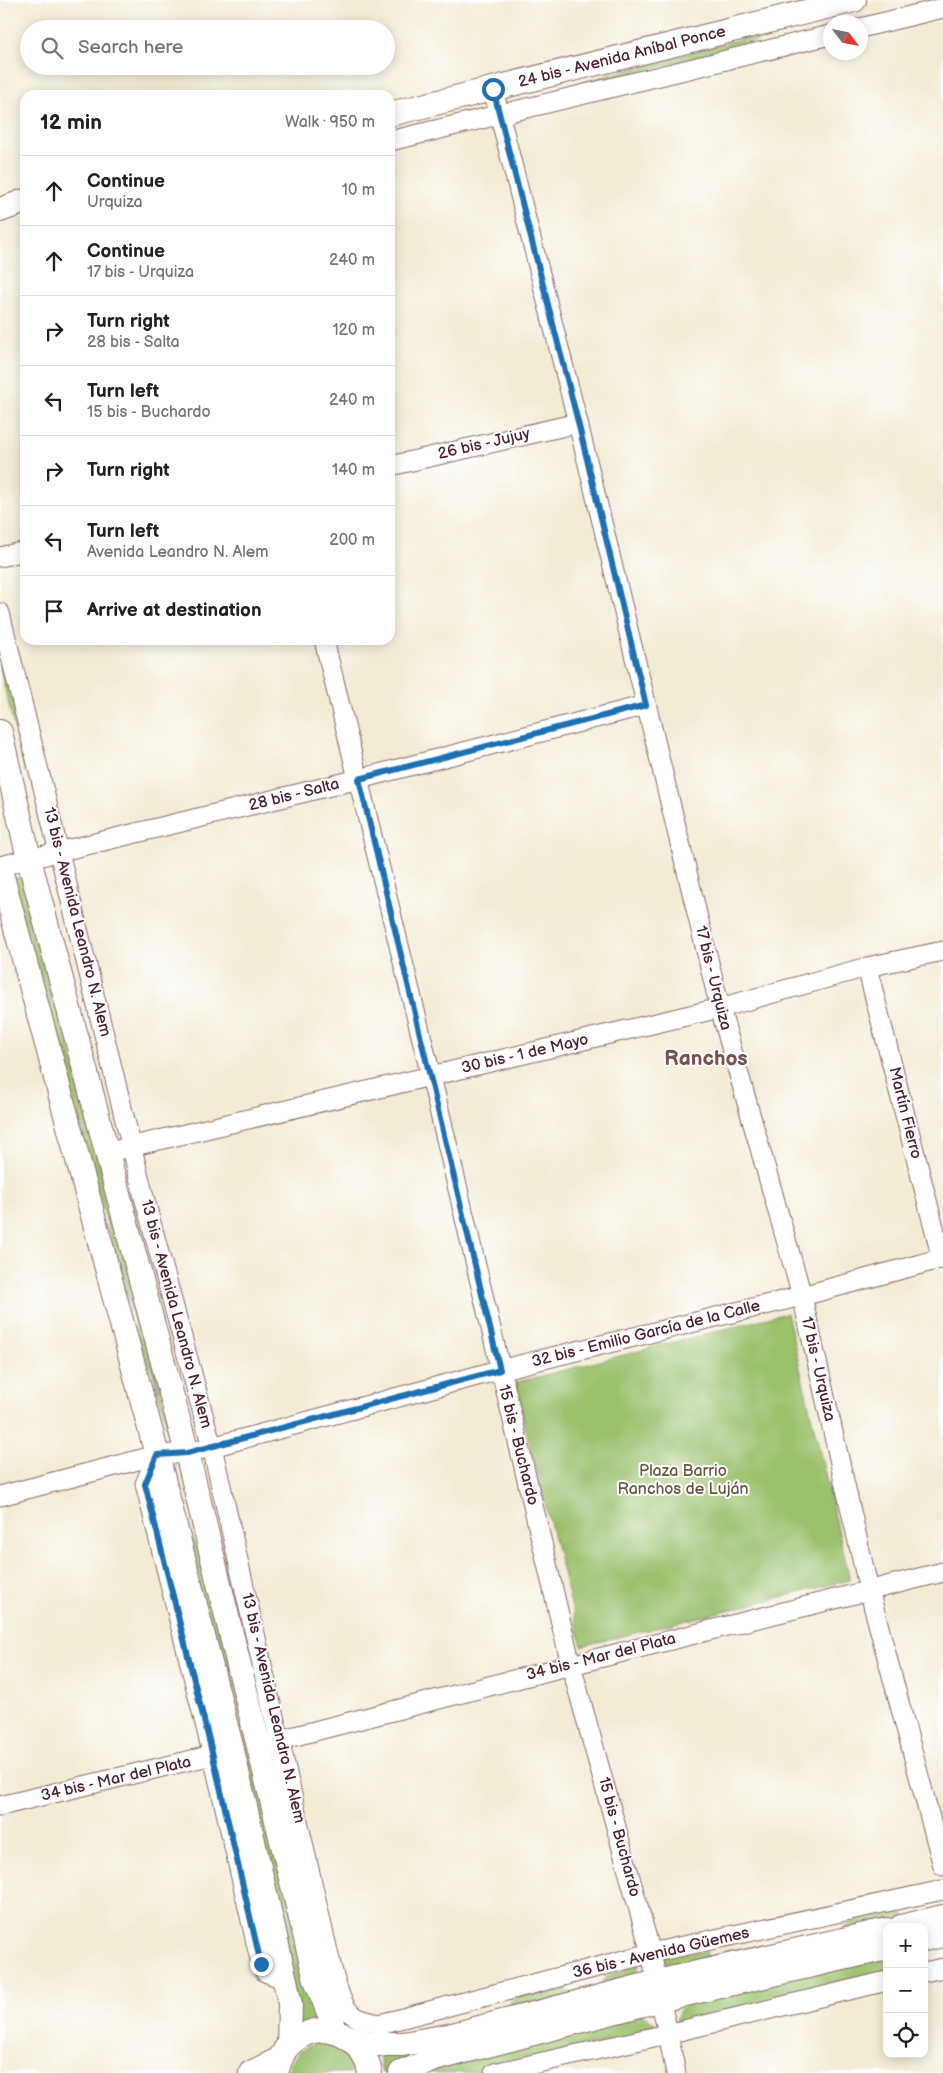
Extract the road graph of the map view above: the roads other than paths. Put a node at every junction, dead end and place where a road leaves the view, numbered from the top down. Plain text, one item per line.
1 (854, 0) edge
2 (943, 8) edge
3 (868, 26) edge
4 (823, 37) edge
5 (493, 89) junction
6 (395, 113) edge
7 (499, 116) junction
8 (395, 140) edge
9 (578, 422) junction
10 (395, 465) edge
11 (20, 552) edge
12 (0, 557) edge
13 (0, 613) edge
14 (325, 645) edge
15 (646, 705) junction
16 (0, 732) edge
17 (359, 779) junction
18 (60, 851) junction
19 (29, 859) junction
20 (0, 868) edge
21 (943, 951) edge
22 (867, 967) junction
23 (720, 1008) junction
24 (431, 1076) junction
25 (132, 1147) junction
26 (106, 1153) junction
27 (943, 1258) edge
28 (802, 1296) junction
29 (500, 1370) junction
30 (212, 1446) junction
31 (187, 1453) junction
32 (157, 1455) junction
33 (0, 1496) edge
34 (943, 1572) edge
35 (868, 1590) junction
36 (571, 1665) junction
37 (270, 1742) junction
38 (222, 1753) junction
39 (0, 1806) edge
40 (943, 1866) edge
41 (943, 1890) edge
42 (943, 1917) edge
43 (918, 1923) edge
44 (883, 1931) edge
45 (943, 1935) edge
46 (928, 1938) edge
47 (883, 1949) edge
48 (651, 1953) junction
49 (943, 1968) edge
50 (928, 1971) edge
51 (883, 1982) edge
52 (658, 1991) junction
53 (380, 2024) joint
54 (338, 2033) junction
55 (667, 2034) junction
56 (282, 2059) edge
57 (251, 2073) edge
58 (370, 2073) edge
59 (401, 2073) edge
60 (494, 2073) edge
61 (676, 2073) edge

1 - 5 main road, 24 bis - Avenida Aníbal Ponce
2 - 3 street
4 - 7 street, 24 bis - Avenida Aníbal Ponce
5 - 6 main road, 24 bis - Avenida Aníbal Ponce
5 - 7 street, 17 bis - Urquiza
7 - 8 street, 24 bis - Avenida Aníbal Ponce
7 - 9 street, 17 bis - Urquiza
9 - 10 street, 26 bis - Jujuy
9 - 15 street, 17 bis - Urquiza
11 - 12 street
13 - 18 street, 13 bis - Avenida Leandro N. Alem
14 - 17 street, 15 bis - Buchardo
15 - 17 street, 28 bis - Salta
15 - 23 street, 17 bis - Urquiza
16 - 19 main road, 13 bis - Avenida Leandro N. Alem
17 - 18 street, 28 bis - Salta
17 - 24 street, 15 bis - Buchardo
18 - 19 street, 28 bis - Salta
18 - 25 street, 13 bis - Avenida Leandro N. Alem
19 - 20 street, 28 bis - Salta
19 - 26 main road, 13 bis - Avenida Leandro N. Alem
20 - 32 main road
21 - 22 street, 30 bis - 1 de Mayo
22 - 23 street, 30 bis - 1 de Mayo
22 - 27 street, Martín Fierro
23 - 24 street, 30 bis - 1 de Mayo
23 - 28 street, 17 bis - Urquiza
24 - 25 street, 30 bis - 1 de Mayo
24 - 29 street, 15 bis - Buchardo
25 - 26 street, 30 bis - 1 de Mayo
25 - 30 street, 13 bis - Avenida Leandro N. Alem
26 - 31 main road, 13 bis - Avenida Leandro N. Alem
27 - 28 street, 32 bis - Emilio García de la Calle
28 - 29 street, 32 bis - Emilio García de la Calle
28 - 35 street, 17 bis - Urquiza
29 - 30 street, 32 bis - Emilio García de la Calle
29 - 36 street, 15 bis - Buchardo
30 - 31 street, 32 bis - Emilio García de la Calle
30 - 37 street, 13 bis - Avenida Leandro N. Alem
31 - 32 street, 32 bis - Emilio García de la Calle
31 - 37 main road, 13 bis - Avenida Leandro N. Alem
32 - 33 street, 32 bis - Emilio García de la Calle
32 - 38 main road
34 - 35 street, 34 bis - Mar del Plata
35 - 36 street, 34 bis - Mar del Plata
35 - 40 street, 17 bis - Urquiza
36 - 37 street, 34 bis - Mar del Plata
36 - 48 street, 15 bis - Buchardo
37 - 53 street, 13 bis - Avenida Leandro N. Alem
37 - 54 main road, 13 bis - Avenida Leandro N. Alem
38 - 39 street, 34 bis - Mar del Plata
38 - 56 main road
41 - 48 street, 36 bis - Avenida Güemes
42 - 43 main road
44 - 52 main road, 36 bis - Avenida Güemes
45 - 46 main road
47 - 52 main road, 36 bis - Avenida Güemes
48 - 52 street, 15 bis - Buchardo
48 - 53 street, 36 bis - Avenida Güemes
49 - 50 street
51 - 55 street
52 - 54 main road, 36 bis - Avenida Güemes
52 - 55 street, 15 bis - Buchardo
52 - 59 main road, 36 bis - Avenida Güemes
54 - 56 main road
54 - 58 main road
55 - 60 street
55 - 61 street, 15 bis - Buchardo
56 - 57 main road

